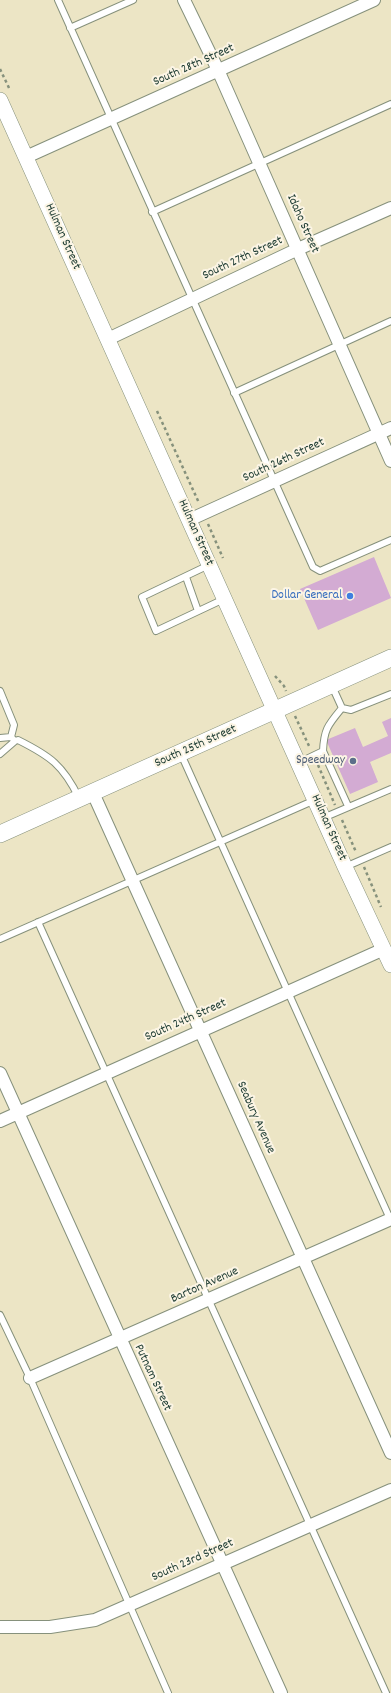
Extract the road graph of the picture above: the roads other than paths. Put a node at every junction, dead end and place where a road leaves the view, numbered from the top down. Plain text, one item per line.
1 (58, 0) edge
2 (134, 0) edge
3 (184, 0) edge
4 (374, 0) edge
5 (70, 28) junction
6 (218, 70) junction
7 (0, 102) edge
8 (391, 104) edge
9 (111, 119) junction
10 (26, 157) junction
11 (260, 164) junction
12 (391, 208) edge
13 (152, 212) junction
14 (298, 249) junction
15 (191, 299) junction
16 (391, 321) edge
17 (108, 339) junction
18 (340, 344) junction
19 (234, 393) junction
20 (391, 428) edge
21 (379, 434) junction
22 (391, 461) edge
23 (275, 481) junction
24 (189, 520) junction
25 (391, 540) edge
26 (209, 565) junction
27 (186, 577) junction
28 (225, 599) junction
29 (198, 611) junction
30 (391, 658) edge
31 (332, 686) junction
32 (0, 691) edge
33 (391, 694) edge
34 (342, 708) junction
35 (275, 712) junction
36 (0, 738) edge
37 (13, 739) junction
38 (323, 751) junction
39 (0, 754) edge
40 (181, 754) junction
41 (298, 762) junction
42 (391, 788) edge
43 (86, 796) junction
44 (315, 800) junction
45 (348, 806) junction
46 (323, 818) junction
47 (0, 834) edge
48 (221, 842) junction
49 (391, 847) edge
50 (345, 867) junction
51 (133, 881) junction
52 (38, 922) junction
53 (0, 939) edge
54 (384, 949) junction
55 (391, 965) edge
56 (288, 991) junction
57 (200, 1030) junction
58 (106, 1072) junction
59 (0, 1073) edge
60 (18, 1112) junction
61 (0, 1120) edge
62 (391, 1220) edge
63 (303, 1258) junction
64 (209, 1299) junction
65 (0, 1315) edge
66 (119, 1339) junction
67 (30, 1378) junction
68 (391, 1453) edge
69 (391, 1490) edge
70 (309, 1525) junction
71 (221, 1563) junction
72 (130, 1605) junction
73 (0, 1627) edge
74 (168, 1693) edge
75 (281, 1693) edge
76 (386, 1693) edge

1 - 5 lane
2 - 5 lane
3 - 6 street, Idaho Street
4 - 6 street, South 28th Street
5 - 9 lane
6 - 9 street, South 28th Street
6 - 11 street, Idaho Street
7 - 10 street, Hulman Street
8 - 11 lane
9 - 10 street, South 28th Street
9 - 13 lane
10 - 17 street, Hulman Street
11 - 13 lane
11 - 14 street, Idaho Street
12 - 14 street, South 27th Street
13 - 15 lane
14 - 15 street, South 27th Street
14 - 18 street, Idaho Street
15 - 17 street, South 27th Street
15 - 19 lane
16 - 18 lane
17 - 24 street, Hulman Street
18 - 19 lane
18 - 21 street, Idaho Street
19 - 23 lane
20 - 21 street, South 26th Street
21 - 22 street, Idaho Street
21 - 23 street, South 26th Street
23 - 24 street, South 26th Street
23 - 25 lane
24 - 26 street, Hulman Street
26 - 27 lane
26 - 28 street, Hulman Street
27 - 29 lane
27 - 29 lane
28 - 29 lane
28 - 35 street, Hulman Street
30 - 31 main road, South 25th Street
31 - 34 lane
31 - 35 main road, South 25th Street
32 - 37 lane
33 - 34 lane
34 - 38 lane
35 - 40 main road, South 25th Street
35 - 41 street, Hulman Street
36 - 37 lane
37 - 39 lane
37 - 43 lane
38 - 41 lane
38 - 45 lane
40 - 43 main road, South 25th Street
40 - 48 lane
41 - 44 street, Hulman Street
42 - 45 lane
43 - 47 main road, South 25th Street
43 - 51 street, Seabury Avenue
44 - 46 street, Hulman Street
44 - 48 lane
45 - 46 lane
46 - 50 street, Hulman Street
48 - 51 lane
48 - 56 lane
49 - 50 lane
50 - 54 street, Hulman Street
51 - 52 lane
51 - 57 street, Seabury Avenue
52 - 53 lane
52 - 58 lane
54 - 55 street, Hulman Street
54 - 56 street, South 24th Street
56 - 57 street, South 24th Street
56 - 62 lane
57 - 58 street, South 24th Street
57 - 63 street, Seabury Avenue
58 - 60 street, South 24th Street
58 - 64 lane
59 - 60 street, Putnam Street
60 - 61 street, South 24th Street
60 - 66 street, Putnam Street
62 - 63 street, Barton Avenue
63 - 64 street, Barton Avenue
63 - 68 street, Seabury Avenue
64 - 66 street, Barton Avenue
64 - 70 lane
65 - 67 lane
66 - 67 street, Barton Avenue
66 - 71 street, Putnam Street
67 - 72 lane
69 - 70 street, South 23rd Street
70 - 71 street, South 23rd Street
70 - 76 lane
71 - 72 street, South 23rd Street
71 - 75 street, Putnam Street
72 - 73 street, South 23rd Street
72 - 74 lane

